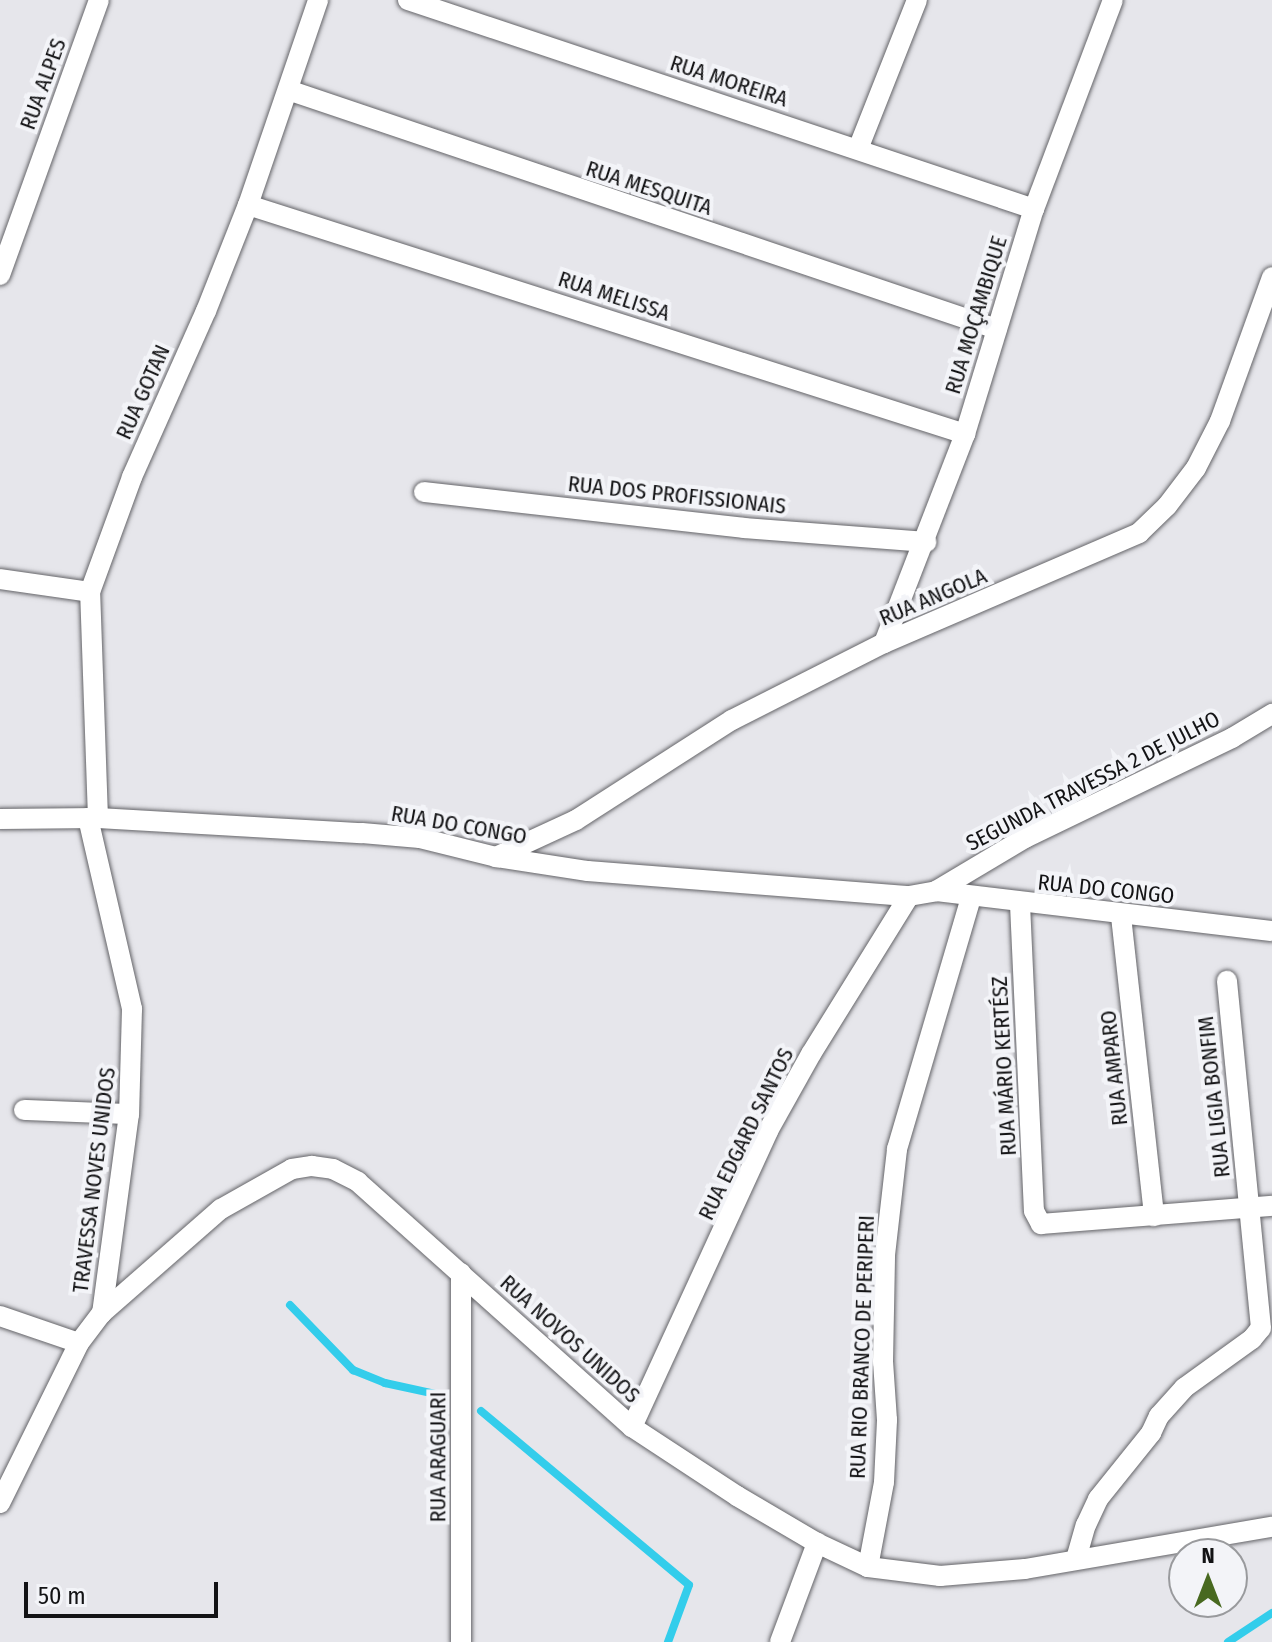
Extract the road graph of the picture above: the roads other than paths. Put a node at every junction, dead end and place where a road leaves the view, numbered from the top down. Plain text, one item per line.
1 (99, 0) edge
2 (318, 0) edge
3 (408, 0) edge
4 (917, 0) edge
5 (1113, 0) edge
6 (288, 90) junction
7 (858, 149) junction
8 (248, 205) junction
9 (1034, 209) junction
10 (0, 275) edge
11 (1272, 277) edge
12 (1267, 312) edge
13 (997, 329) junction
14 (965, 434) junction
15 (424, 492) dead end
16 (926, 542) junction
17 (0, 579) edge
18 (90, 592) junction
19 (884, 643) junction
20 (1272, 714) edge
21 (93, 818) junction
22 (0, 819) edge
23 (496, 857) junction
24 (936, 891) junction
25 (909, 896) junction
26 (971, 897) junction
27 (1020, 904) junction
28 (1121, 916) junction
29 (1272, 931) edge
30 (1227, 981) dead end
31 (24, 1110) dead end
32 (129, 1114) junction
33 (1272, 1206) edge
34 (1249, 1209) junction
35 (1154, 1216) junction
36 (461, 1273) junction
37 (102, 1313) junction
38 (0, 1316) edge
39 (79, 1343) junction
40 (632, 1427) junction
41 (0, 1503) edge
42 (1272, 1527) edge
43 (817, 1543) junction
44 (1076, 1559) junction
45 (868, 1567) junction
46 (461, 1642) edge
47 (780, 1642) edge

1 - 10 street, RUA ALPES
2 - 6 street, RUA GOTAN
3 - 7 street, RUA MOREIRA
4 - 7 street
5 - 9 street, RUA MOÇAMBIQUE
6 - 8 street, RUA GOTAN
6 - 13 street, RUA MESQUITA
7 - 9 street, RUA MOREIRA
8 - 14 street, RUA MELISSA
8 - 18 street, RUA GOTAN
9 - 13 street, RUA MOÇAMBIQUE
11 - 12 street, RUA ANGOLA
12 - 19 street, RUA ANGOLA
13 - 14 street, RUA MOÇAMBIQUE
14 - 16 street, RUA MOÇAMBIQUE
15 - 16 street, RUA DOS PROFISSIONAIS
16 - 19 street, RUA MOÇAMBIQUE
17 - 18 street
18 - 21 street, RUA GOTAN
19 - 23 street, RUA ANGOLA
20 - 24 street, SEGUNDA TRAVESSA 2 DE JULHO
21 - 22 street, RUA DO CONGO
21 - 23 street, RUA DO CONGO
21 - 32 street, TRAVESSA NOVES UNIDOS
23 - 25 street, RUA DO CONGO
24 - 25 street
24 - 26 street, RUA DO CONGO
25 - 40 street, RUA EDGARD SANTOS
26 - 27 street, RUA DO CONGO
26 - 45 street, RUA RIO BRANCO DE PERIPERI
27 - 28 street, RUA DO CONGO
27 - 35 street, RUA MÁRIO KERTÉSZ
28 - 29 street, RUA DO CONGO
28 - 35 street, RUA AMPARO
30 - 34 street, RUA LIGIA BONFIM
31 - 32 street
32 - 37 street, TRAVESSA NOVES UNIDOS
33 - 34 street
34 - 35 street
34 - 44 street, RUA LIGIA BONFIM
36 - 37 street, RUA NOVOS UNIDOS
36 - 40 street, RUA NOVOS UNIDOS
36 - 46 street, RUA ARAGUARI
37 - 39 street, RUA NOVOS UNIDOS
38 - 39 street
39 - 41 street, RUA NOVOS UNIDOS
40 - 43 street, RUA NOVOS UNIDOS
42 - 44 street, RUA NOVOS UNIDOS
43 - 45 street, RUA NOVOS UNIDOS
43 - 47 street
44 - 45 street, RUA NOVOS UNIDOS

